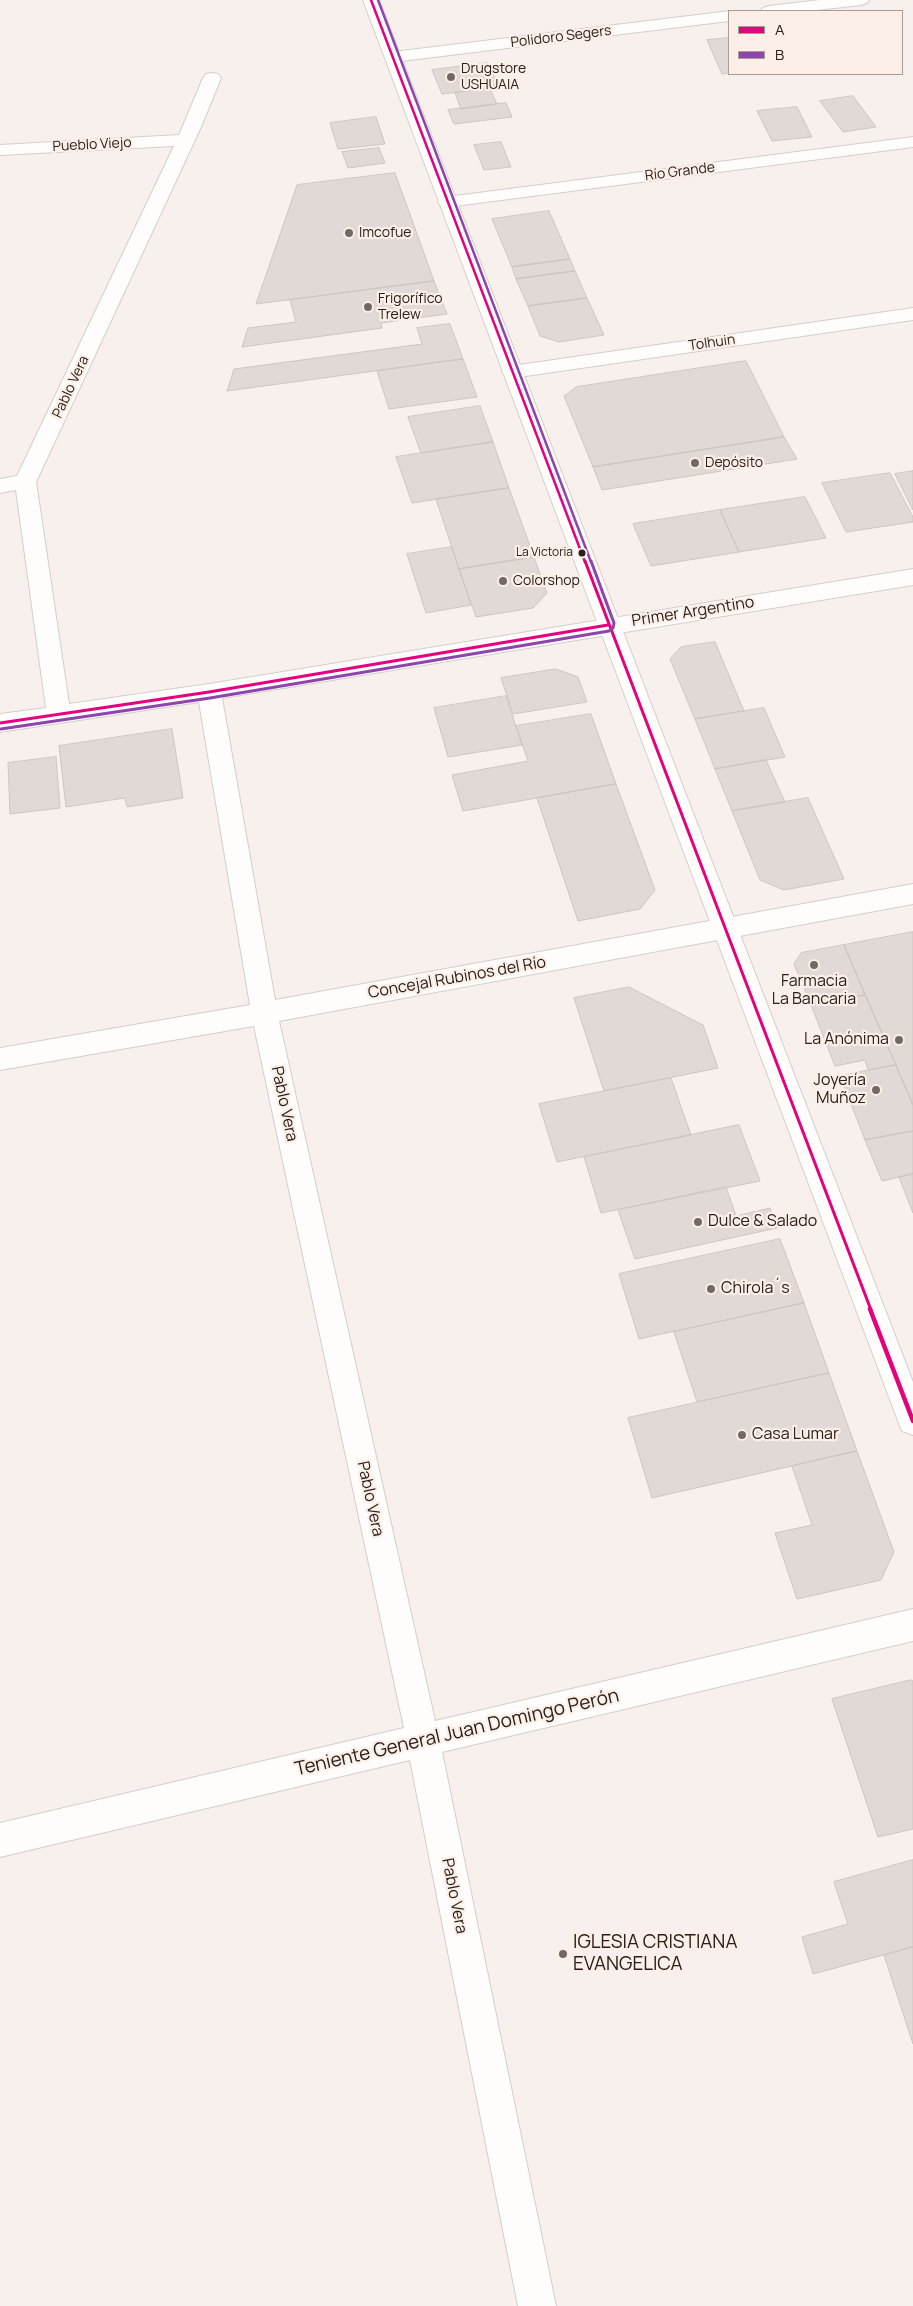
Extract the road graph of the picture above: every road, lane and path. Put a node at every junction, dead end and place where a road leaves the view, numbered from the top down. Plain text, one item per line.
1 (371, 0) edge
2 (862, 0) edge
3 (777, 10) edge
4 (728, 16) edge
5 (393, 57) junction
6 (212, 78) dead end
7 (185, 140) junction
8 (913, 142) edge
9 (0, 150) edge
10 (447, 202) junction
11 (913, 314) edge
12 (512, 372) junction
13 (25, 482) junction
14 (0, 486) edge
15 (913, 577) edge
16 (608, 625) junction
17 (210, 692) junction
18 (59, 714) junction
19 (0, 724) edge
20 (913, 894) edge
21 (724, 929) junction
22 (264, 1013) junction
23 (0, 1059) edge
24 (913, 1421) edge
25 (913, 1625) edge
26 (423, 1741) junction
27 (0, 1840) edge
28 (537, 2306) edge

1 - 5 street
2 - 3 street
4 - 5 street, Polidoro Segers
5 - 10 street
6 - 7 street, Pablo Vera
7 - 9 street, Pueblo Viejo
7 - 13 street, Pablo Vera
8 - 10 street, Río Grande
10 - 12 street
11 - 12 street, Tolhuin
12 - 16 street
13 - 14 street
13 - 18 street
15 - 16 street, Primer Argentino
16 - 17 street, Primer Argentino
16 - 21 street
17 - 18 street, Primer Argentino
17 - 22 street, Pablo Vera
18 - 19 street, Primer Argentino
20 - 21 street, Concejal Rubinos del Río
21 - 22 street, Concejal Rubinos del Río
21 - 24 street
22 - 23 street, Concejal Rubinos del Río
22 - 26 street, Pablo Vera
25 - 26 street, Teniente General Juan Domingo Perón
26 - 27 street, Teniente General Juan Domingo Perón
26 - 28 street, Pablo Vera

